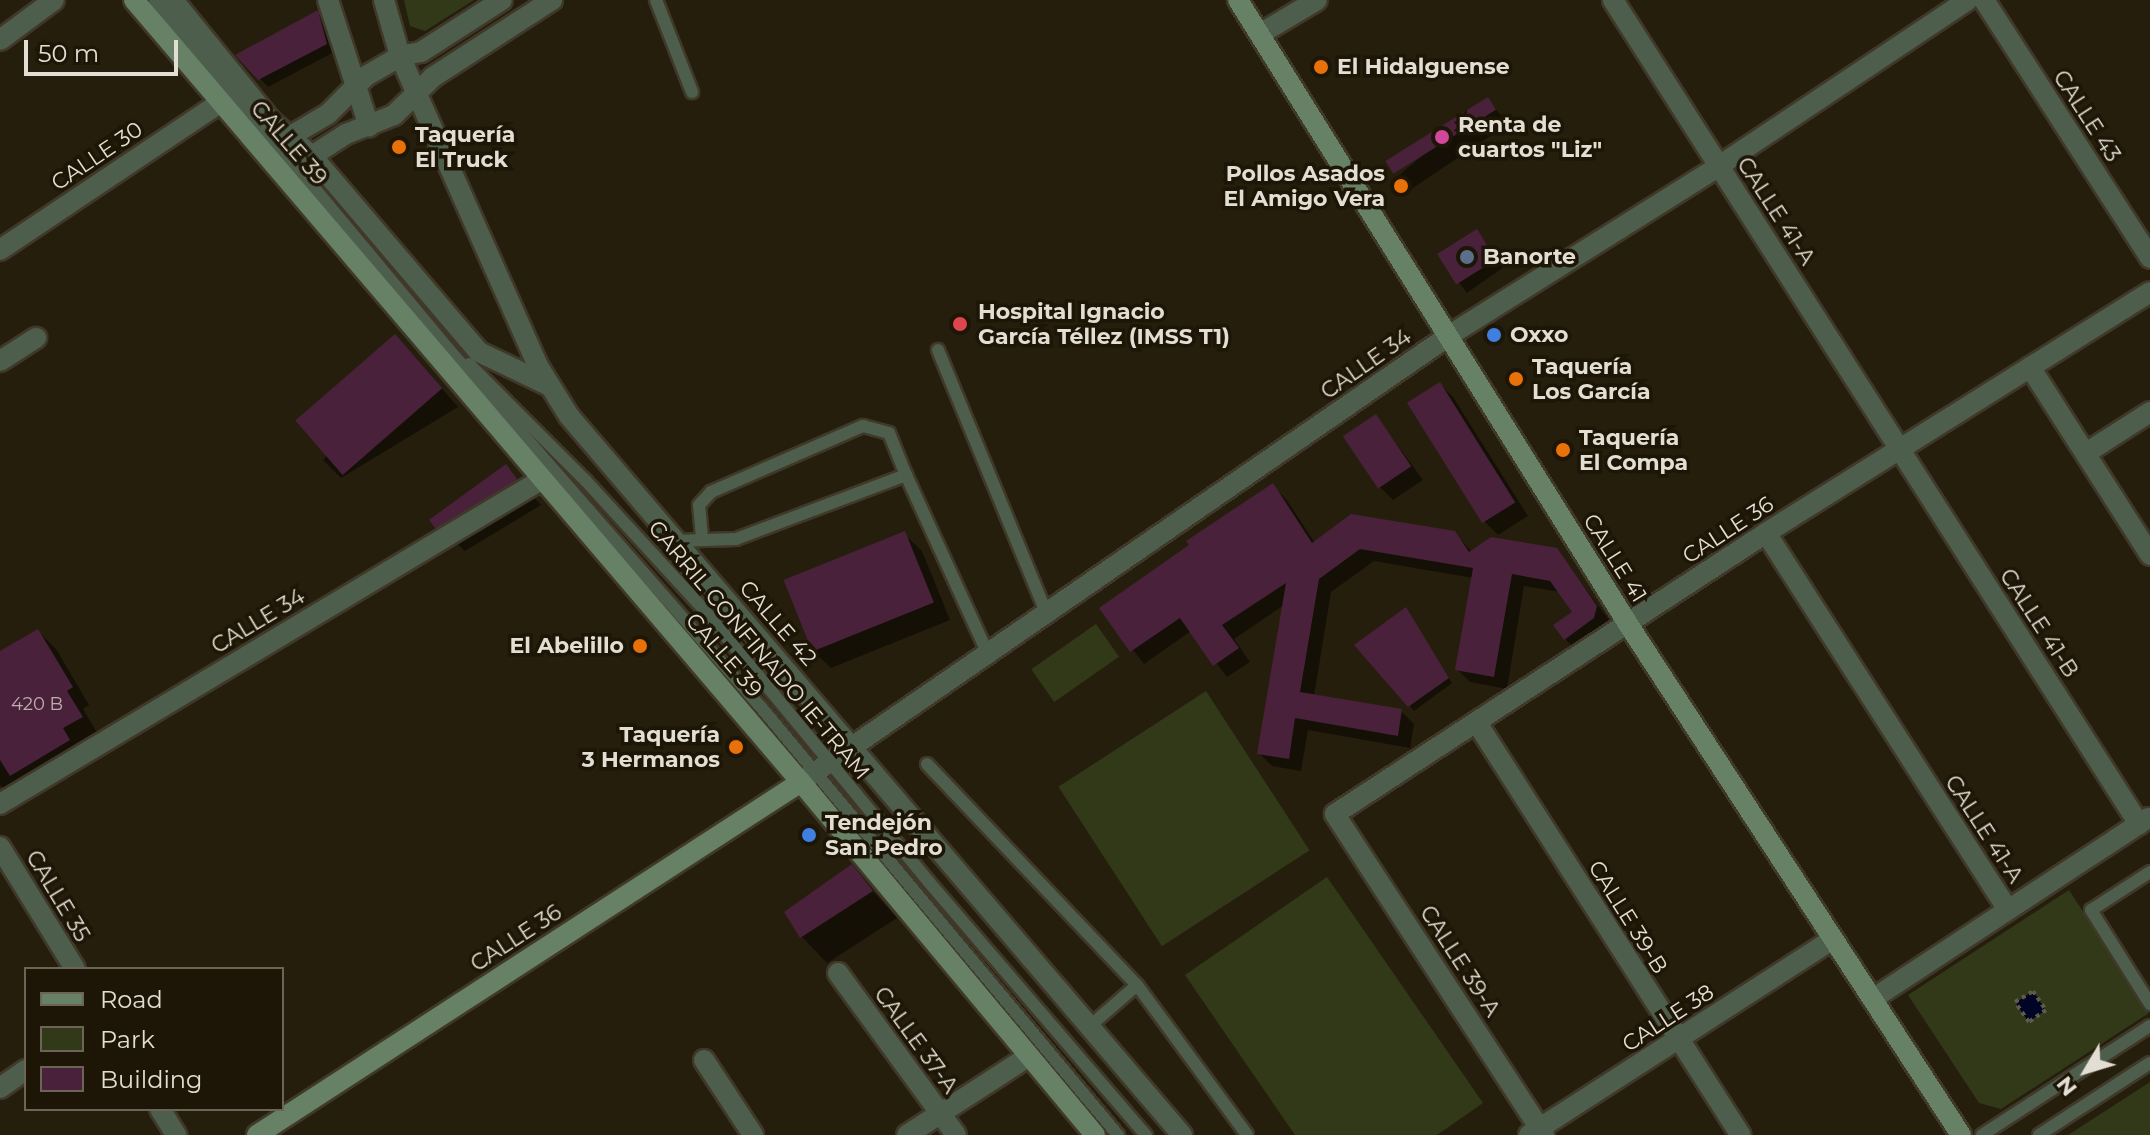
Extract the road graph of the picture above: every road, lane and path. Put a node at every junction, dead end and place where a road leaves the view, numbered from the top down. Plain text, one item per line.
1 (54, 0) edge
2 (134, 0) edge
3 (155, 0) edge
4 (173, 0) edge
5 (328, 0) edge
6 (384, 0) edge
7 (502, 0) edge
8 (552, 0) edge
9 (656, 0) edge
10 (1238, 0) edge
11 (1317, 0) edge
12 (1613, 0) edge
13 (1968, 0) edge
14 (1984, 0) edge
15 (1260, 34) junction
16 (0, 40) edge
17 (400, 56) junction
18 (357, 85) junction
19 (692, 92) dead end
20 (416, 93) junction
21 (221, 102) junction
22 (369, 126) junction
23 (270, 138) junction
24 (1719, 166) junction
25 (300, 169) junction
26 (0, 250) edge
27 (2150, 258) edge
28 (2150, 292) edge
29 (1450, 335) junction
30 (36, 338) dead end
31 (938, 350) dead end
32 (450, 351) junction
33 (0, 361) edge
34 (2030, 367) junction
35 (550, 386) junction
36 (2150, 412) edge
37 (1899, 448) junction
38 (2086, 453) junction
39 (906, 475) junction
40 (541, 480) junction
41 (1766, 533) junction
42 (702, 538) junction
43 (674, 541) junction
44 (2150, 555) edge
45 (1047, 615) junction
46 (1628, 624) junction
47 (988, 654) junction
48 (1477, 723) junction
49 (853, 747) junction
50 (927, 764) dead end
51 (816, 772) junction
52 (0, 804) edge
53 (1335, 814) joint
54 (2145, 821) edge
55 (0, 847) edge
56 (2150, 872) edge
57 (2007, 909) junction
58 (1832, 940) junction
59 (74, 967) edge
60 (838, 973) dead end
61 (1137, 985) junction
62 (1874, 998) junction
63 (2150, 1004) edge
64 (2029, 1022) joint
65 (1090, 1026) junction
66 (2150, 1026) edge
67 (1678, 1041) junction
68 (1029, 1056) junction
69 (704, 1060) dead end
70 (2150, 1063) edge
71 (24, 1071) edge
72 (0, 1088) edge
73 (161, 1111) edge
74 (939, 1114) junction
75 (1537, 1133) edge
76 (176, 1135) edge
77 (257, 1135) edge
78 (753, 1135) edge
79 (907, 1135) edge
80 (956, 1135) edge
81 (1095, 1135) edge
82 (1118, 1135) edge
83 (1146, 1135) edge
84 (1182, 1135) edge
85 (1247, 1135) edge
86 (1740, 1135) edge
87 (1961, 1135) edge
88 (1982, 1135) edge
89 (2039, 1135) edge

1 - 16 street
2 - 21 street, CALLE 39
3 - 23 lane
4 - 23 street, CALLE 39
5 - 18 street
6 - 17 street
7 - 17 street
8 - 20 street
9 - 19 lane
10 - 15 street, CALLE 41
11 - 15 street
12 - 24 street, CALLE 41-A
13 - 24 street, CALLE 34
14 - 27 street, CALLE 43
15 - 29 street, CALLE 41
17 - 18 street
17 - 20 street
18 - 22 street
18 - 23 street
20 - 22 street
20 - 35 street, CALLE 42
21 - 23 street, CALLE 39
21 - 26 street, CALLE 30
22 - 25 street
23 - 25 street, CALLE 39
23 - 25 street, CALLE 39
24 - 29 street, CALLE 34
24 - 37 street, CALLE 41-A
25 - 32 lane, CARRIL CONFINADO IE-TRAM
25 - 35 street
25 - 40 street, CALLE 39
28 - 34 street, CALLE 36
29 - 45 street, CALLE 34
29 - 46 street, CALLE 41
30 - 33 street
31 - 45 lane
32 - 51 lane, CARRIL CONFINADO IE-TRAM
32 - 51 lane, CARRIL CONFINADO IE-TRAM
34 - 37 street, CALLE 36
34 - 38 street
35 - 43 street, CALLE 42
36 - 38 street
37 - 41 street, CALLE 36
37 - 54 street, CALLE 41-B
38 - 44 street
39 - 42 lane
39 - 42 lane
39 - 47 lane
40 - 51 street, CALLE 39
40 - 52 street, CALLE 34
41 - 46 street, CALLE 36
41 - 57 street, CALLE 41-A
42 - 43 lane
43 - 49 street, CALLE 42
45 - 47 street, CALLE 34
46 - 48 street, CALLE 36
46 - 58 street, CALLE 41
47 - 49 street, CALLE 34
48 - 53 street, CALLE 36
48 - 67 street, CALLE 39-B
49 - 51 street, CALLE 34
49 - 65 street, CALLE 42
50 - 61 lane
51 - 68 street, CALLE 39
51 - 77 street, CALLE 36
51 - 82 lane, CARRIL CONFINADO IE-TRAM
51 - 83 lane, CARRIL CONFINADO IE-TRAM
53 - 75 street, CALLE 39-A
54 - 57 street
55 - 59 street, CALLE 35
56 - 63 lane
57 - 62 street
58 - 62 street, CALLE 41
58 - 67 street, CALLE 38
60 - 74 street, CALLE 37-A
61 - 65 lane
61 - 85 lane
62 - 87 street, CALLE 41
64 - 64 path
65 - 84 street, CALLE 42
66 - 88 lane
67 - 75 street, CALLE 38
67 - 86 street, CALLE 39-B
68 - 74 street
68 - 81 street, CALLE 39
69 - 78 street
70 - 89 lane
71 - 72 street
73 - 76 street
74 - 79 street
74 - 80 street, CALLE 37-A

